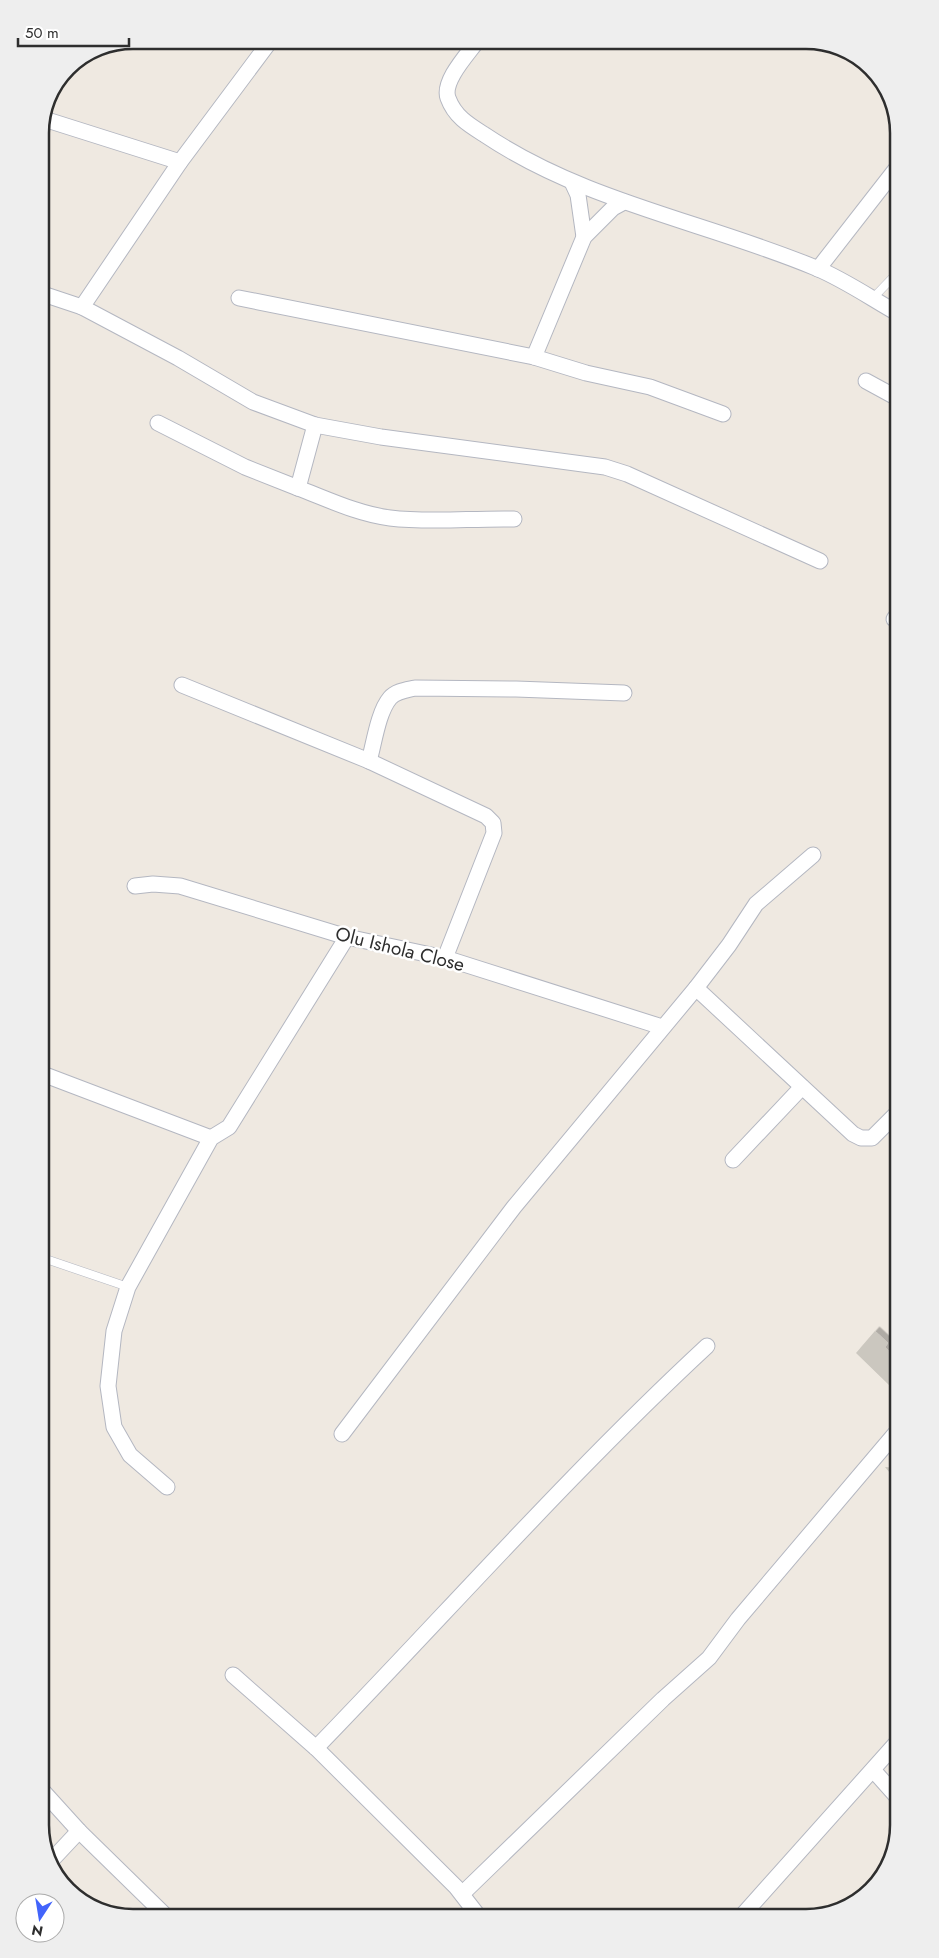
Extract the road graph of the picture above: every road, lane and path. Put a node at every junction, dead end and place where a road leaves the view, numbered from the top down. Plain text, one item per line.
1 (264, 49) edge
2 (471, 49) edge
3 (50, 121) edge
4 (180, 162) junction
5 (890, 177) edge
6 (572, 182) junction
7 (624, 202) junction
8 (584, 237) junction
9 (818, 269) junction
10 (890, 280) edge
11 (49, 296) edge
12 (239, 298) dead end
13 (872, 299) junction
14 (82, 307) junction
15 (890, 309) edge
16 (534, 357) junction
17 (866, 381) dead end
18 (890, 393) edge
19 (723, 414) dead end
20 (158, 423) dead end
21 (314, 425) junction
22 (298, 488) junction
23 (514, 519) dead end
24 (820, 562) dead end
25 (182, 685) dead end
26 (624, 694) dead end
27 (369, 762) junction
28 (813, 855) dead end
29 (135, 886) dead end
30 (347, 937) junction
31 (445, 958) junction
32 (696, 988) junction
33 (662, 1027) junction
34 (49, 1076) edge
35 (802, 1087) junction
36 (890, 1119) edge
37 (211, 1138) junction
38 (733, 1160) dead end
39 (49, 1260) edge
40 (128, 1287) junction
41 (707, 1346) dead end
42 (342, 1434) dead end
43 (890, 1439) edge
44 (167, 1487) dead end
45 (233, 1675) dead end
46 (316, 1748) junction
47 (890, 1751) edge
48 (874, 1771) junction
49 (890, 1789) edge
50 (49, 1798) edge
51 (79, 1831) junction
52 (55, 1857) edge
53 (462, 1894) junction
54 (159, 1909) edge
55 (473, 1909) edge
56 (748, 1909) edge

1 - 4 street
2 - 6 street
3 - 4 street
4 - 14 street
5 - 9 street
6 - 7 street
6 - 8 street
7 - 8 street
7 - 9 street
8 - 16 street
9 - 13 street
10 - 13 lane
11 - 14 street
12 - 16 street
13 - 15 street
14 - 21 street
16 - 19 street
17 - 18 street
20 - 22 street
21 - 22 street
21 - 24 street
22 - 23 street
25 - 27 street
26 - 27 street
27 - 31 street
28 - 32 street
29 - 30 street, Olu Ishola Close
30 - 31 street, Olu Ishola Close
30 - 37 street
31 - 33 street, Olu Ishola Close
32 - 33 street
32 - 35 street
33 - 42 street
34 - 37 street
35 - 36 street
35 - 38 street
37 - 40 street
39 - 40 lane
40 - 44 street
41 - 46 street
43 - 53 street
45 - 46 street
46 - 53 street
47 - 48 street
48 - 49 street
48 - 56 street
50 - 51 street
51 - 52 street
51 - 54 street
53 - 55 street

